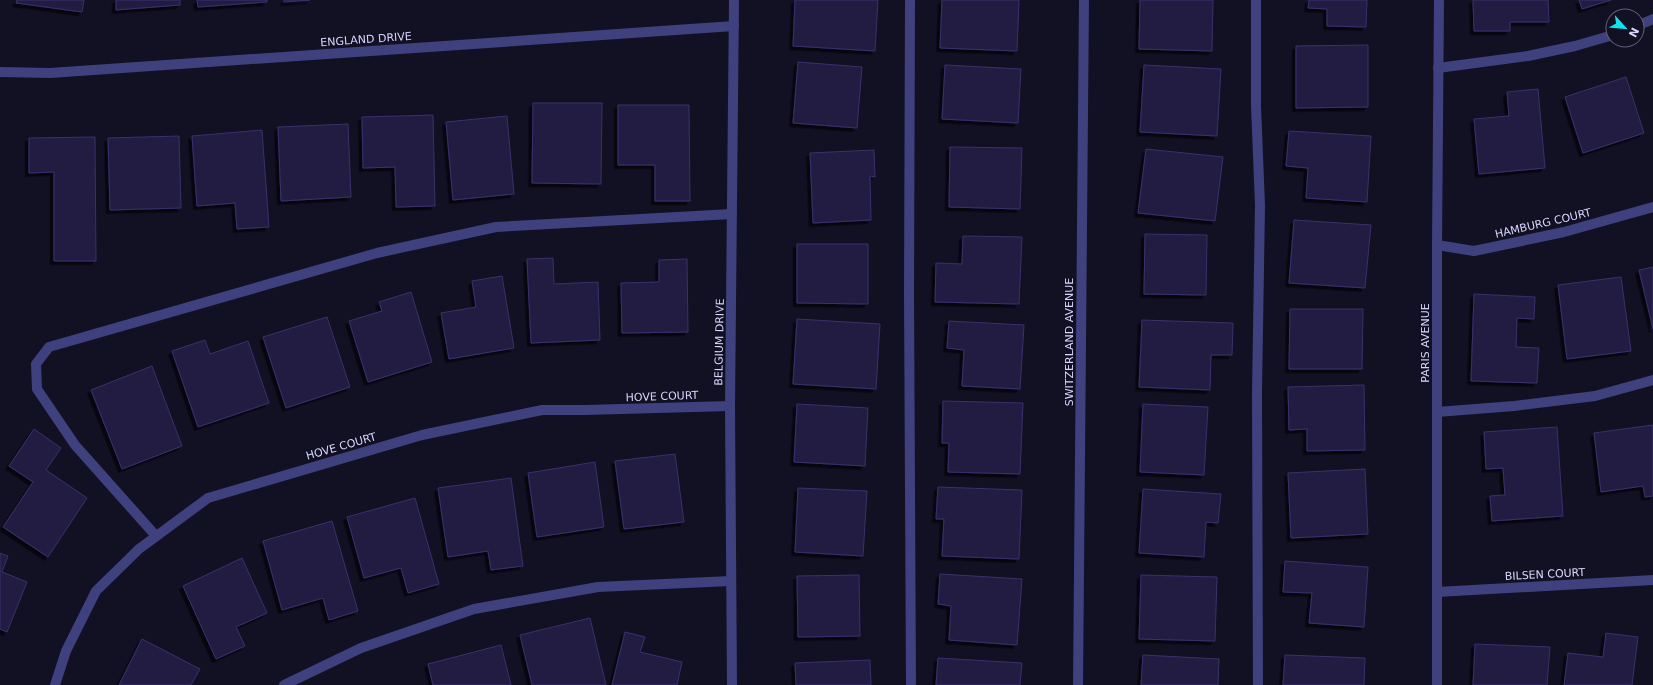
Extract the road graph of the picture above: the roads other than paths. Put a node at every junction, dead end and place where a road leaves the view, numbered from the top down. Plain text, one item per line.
1 (734, 0) edge
2 (910, 0) edge
3 (1084, 0) edge
4 (1256, 0) edge
5 (1439, 0) edge
6 (734, 26) junction
7 (1605, 37) edge
8 (1438, 68) junction
9 (0, 72) edge
10 (1653, 207) edge
11 (732, 214) junction
12 (1437, 245) junction
13 (1653, 380) edge
14 (730, 406) junction
15 (1437, 412) junction
16 (156, 536) junction
17 (1653, 580) edge
18 (731, 581) junction
19 (1438, 592) junction
20 (55, 685) edge
21 (284, 685) edge
22 (732, 685) edge
23 (911, 685) edge
24 (1078, 685) edge
25 (1258, 685) edge
26 (1437, 685) edge

1 - 6 street, BELGIUM DRIVE
2 - 23 street
3 - 24 street, SWITZERLAND AVENUE
4 - 25 street
5 - 8 street, PARIS AVENUE
6 - 9 street, ENGLAND DRIVE
6 - 11 street, BELGIUM DRIVE
7 - 8 street
8 - 12 street, PARIS AVENUE
10 - 12 street, HAMBURG COURT
11 - 14 street, BELGIUM DRIVE
11 - 16 street
12 - 15 street, PARIS AVENUE
13 - 15 street
14 - 16 street, HOVE COURT
14 - 18 street, BELGIUM DRIVE
15 - 19 street, PARIS AVENUE
16 - 20 street, HOVE COURT
17 - 19 street, BILSEN COURT
18 - 21 street
18 - 22 street, BELGIUM DRIVE
19 - 26 street, PARIS AVENUE

